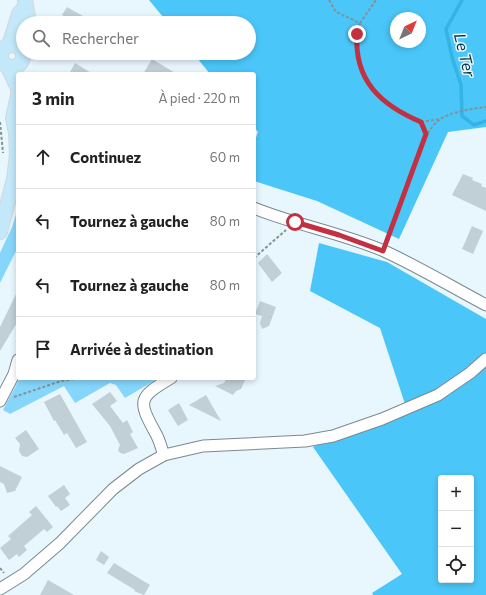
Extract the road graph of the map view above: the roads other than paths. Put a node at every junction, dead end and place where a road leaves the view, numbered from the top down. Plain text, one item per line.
1 (25, 3) edge
2 (17, 16) edge
3 (28, 16) edge
4 (16, 20) edge
5 (16, 47) edge
6 (4, 58) edge
7 (19, 60) edge
8 (25, 60) edge
9 (28, 72) edge
10 (16, 83) edge
11 (16, 105) edge
12 (16, 128) edge
13 (16, 167) edge
14 (256, 209) edge
15 (0, 232) edge
16 (486, 305) edge
17 (486, 359) edge
18 (16, 367) edge
19 (168, 380) edge
20 (4, 400) edge
21 (164, 454) junction
22 (0, 589) edge

1 - 2 main road
1 - 3 main road
4 - 6 main road
5 - 6 main road
6 - 7 main road
6 - 10 main road
8 - 9 main road
11 - 12 main road
13 - 15 main road
14 - 16 street
17 - 21 street
18 - 20 street
19 - 21 street
21 - 22 street

